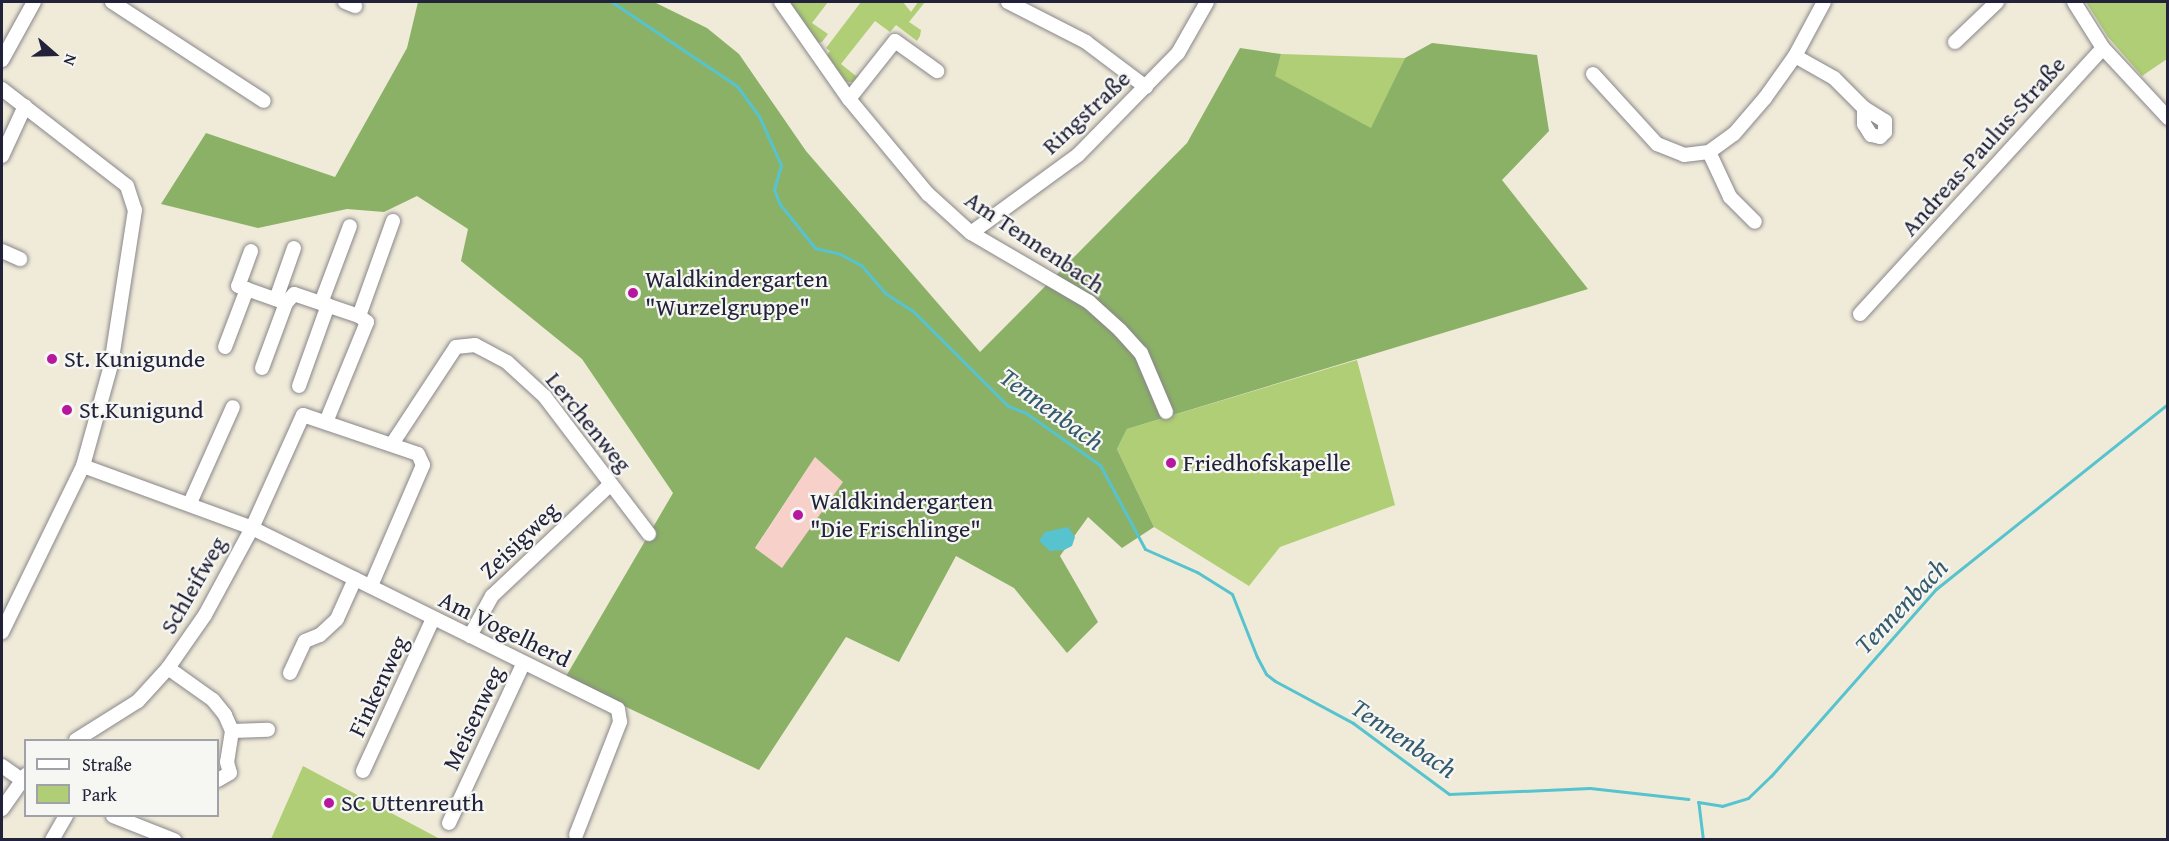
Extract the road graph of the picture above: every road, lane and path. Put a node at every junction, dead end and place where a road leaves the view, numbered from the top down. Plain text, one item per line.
1 (34, 2) edge
2 (112, 2) edge
3 (781, 2) edge
4 (1008, 2) edge
5 (1207, 2) edge
6 (1824, 2) edge
7 (1997, 2) edge
8 (2074, 2) edge
9 (1955, 42) dead end
10 (2103, 48) junction
11 (1795, 56) junction
12 (2, 60) edge
13 (937, 71) dead end
14 (1593, 74) dead end
15 (1146, 87) junction
16 (2, 89) edge
17 (849, 99) junction
18 (264, 101) dead end
19 (25, 106) junction
20 (1864, 108) dead end
21 (2168, 118) edge
22 (1709, 152) junction
23 (2, 156) edge
24 (393, 221) dead end
25 (1755, 222) dead end
26 (350, 226) dead end
27 (971, 233) junction
28 (294, 248) dead end
29 (2, 251) edge
30 (251, 251) dead end
31 (20, 259) dead end
32 (247, 290) junction
33 (280, 301) junction
34 (325, 304) junction
35 (1860, 314) dead end
36 (359, 316) junction
37 (225, 347) dead end
38 (262, 368) dead end
39 (299, 386) dead end
40 (233, 407) dead end
41 (1166, 412) dead end
42 (326, 422) junction
43 (392, 444) junction
44 (83, 466) junction
45 (611, 484) junction
46 (190, 503) junction
47 (252, 528) junction
48 (649, 534) dead end
49 (355, 579) junction
50 (371, 586) junction
51 (433, 619) junction
52 (2, 632) edge
53 (470, 636) junction
54 (523, 664) junction
55 (168, 668) junction
56 (290, 673) dead end
57 (268, 730) dead end
58 (232, 731) junction
59 (79, 739) edge
60 (222, 761) edge
61 (2, 766) edge
62 (363, 771) dead end
63 (24, 779) edge
64 (219, 779) edge
65 (2, 809) edge
66 (65, 817) edge
67 (116, 817) edge
68 (449, 823) dead end
69 (576, 835) dead end
70 (52, 840) edge
71 (174, 840) edge

1 - 12 street
2 - 18 street
3 - 17 street, Am Tennenbach
4 - 15 street
5 - 15 street, Ringstraße
6 - 11 street
7 - 9 street
8 - 10 street
10 - 21 street
10 - 35 street, Andreas-Paulus-Straße
11 - 20 street
11 - 22 street
13 - 17 street
14 - 22 street
15 - 27 street, Ringstraße
16 - 19 street
17 - 27 street, Am Tennenbach
19 - 23 street
19 - 44 street
22 - 25 street
24 - 36 street
26 - 34 street
27 - 41 street, Am Tennenbach
28 - 33 street
29 - 31 street
30 - 32 street
32 - 33 street
32 - 37 street
33 - 34 street
33 - 38 street
34 - 36 street
34 - 39 street
36 - 42 street
40 - 46 street
42 - 43 street
42 - 47 street, Schleifweg
43 - 45 street, Lerchenweg
43 - 50 street
44 - 46 street, Am Vogelherd
44 - 52 street
45 - 48 street, Lerchenweg
45 - 53 street, Zeisigweg
46 - 47 street, Am Vogelherd
47 - 49 street, Am Vogelherd
47 - 55 street, Schleifweg
49 - 50 street, Am Vogelherd
49 - 56 street
50 - 51 street, Am Vogelherd
51 - 53 street, Am Vogelherd
51 - 62 street, Finkenweg
53 - 54 street, Am Vogelherd
54 - 68 street, Meisenweg
54 - 69 street, Am Vogelherd
55 - 58 street
55 - 59 street, Schleifweg
57 - 58 street
58 - 60 street
60 - 64 street
61 - 63 street
63 - 65 street
66 - 70 street
67 - 71 street

